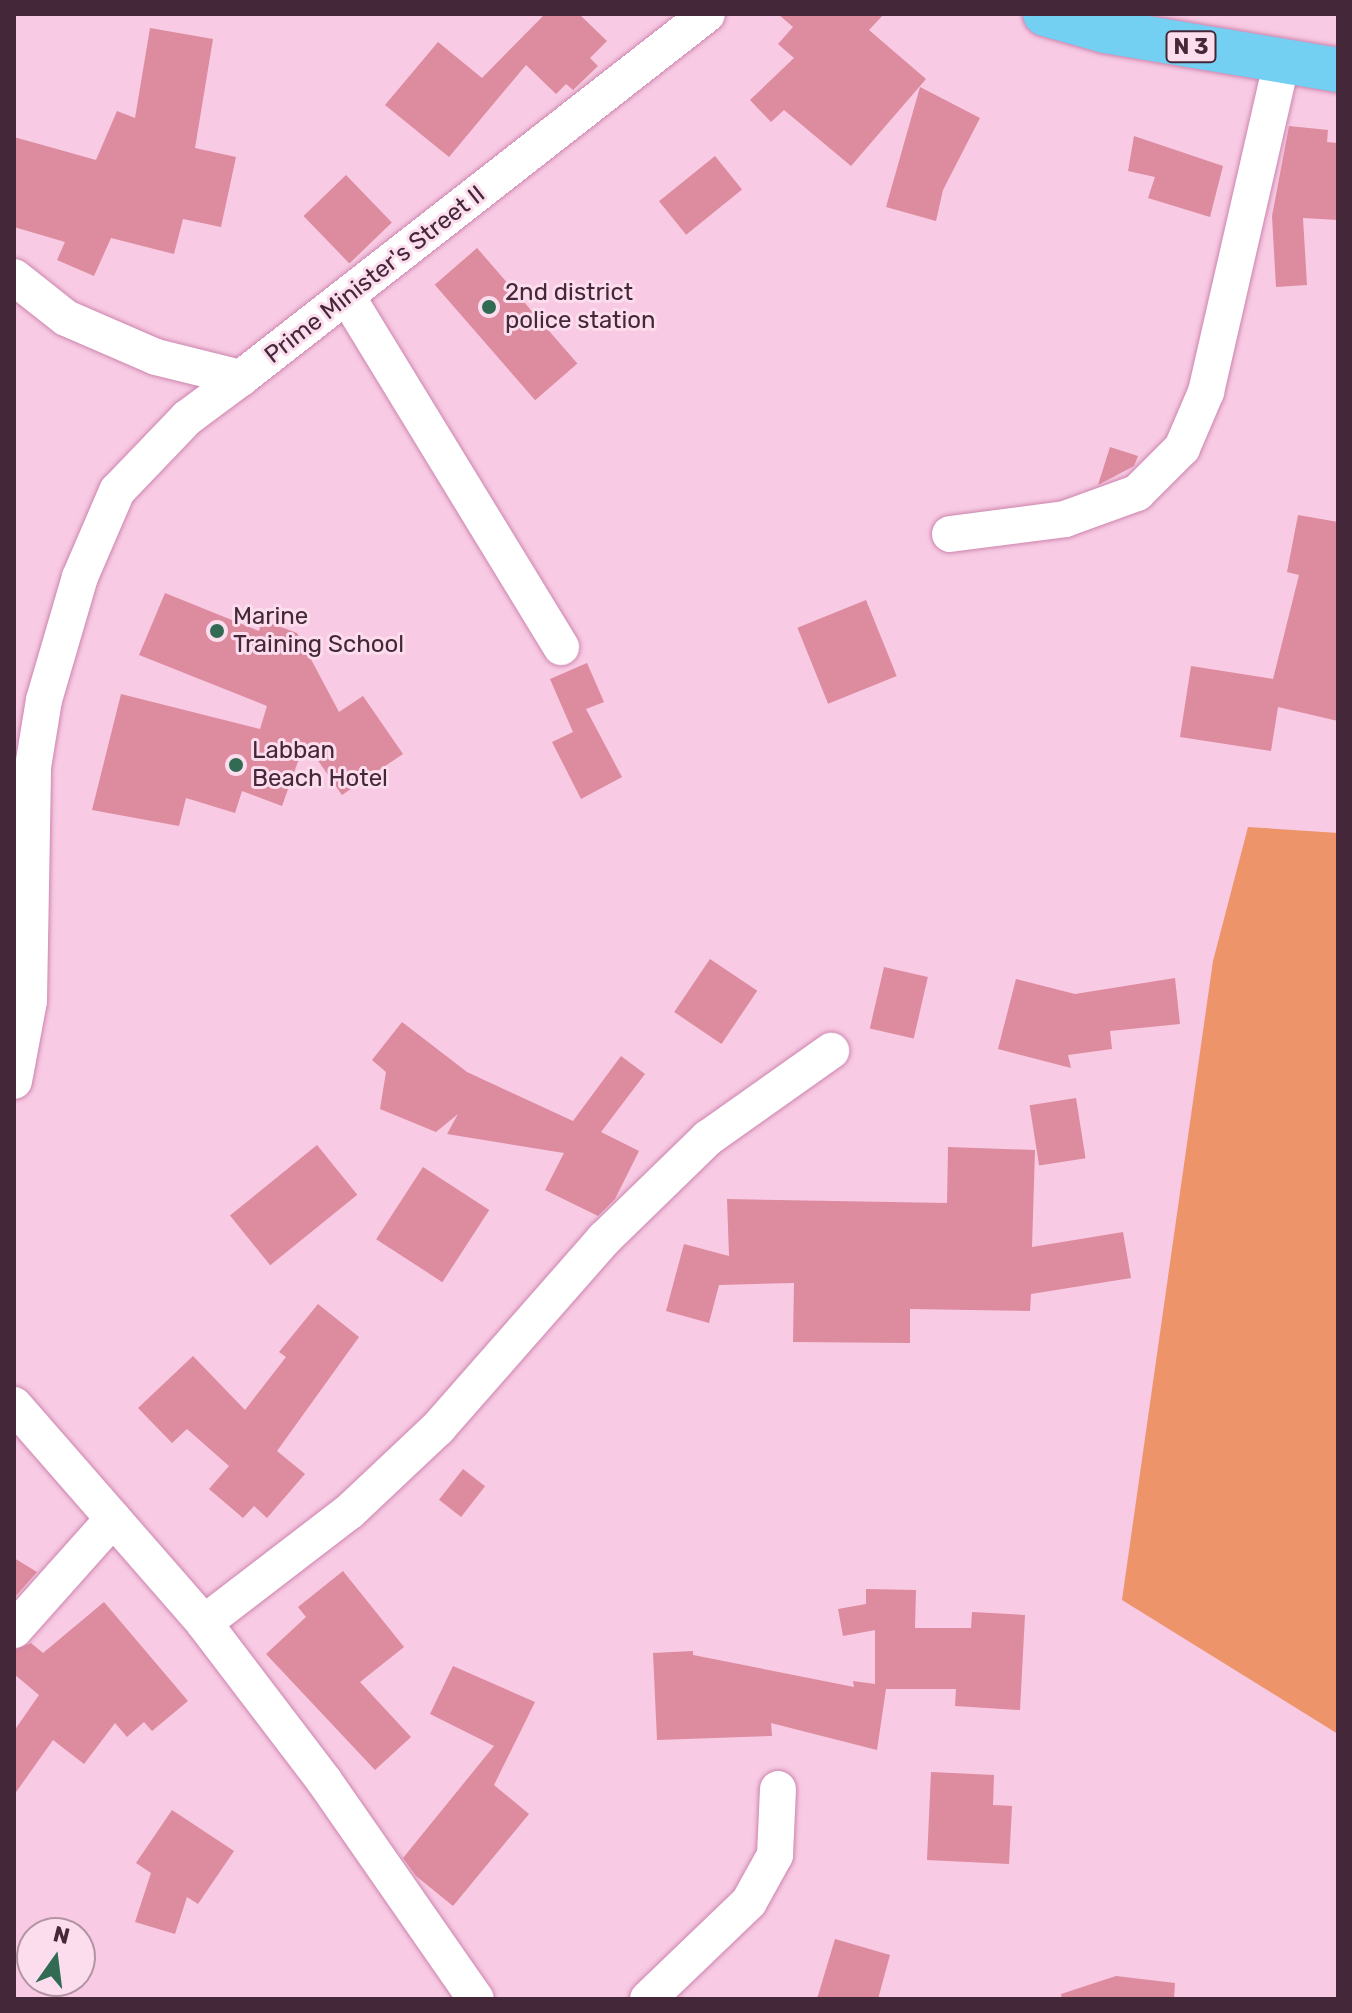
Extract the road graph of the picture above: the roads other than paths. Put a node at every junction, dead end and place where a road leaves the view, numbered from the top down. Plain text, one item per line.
1 (707, 14) edge
2 (1045, 14) edge
3 (1281, 65) junction
4 (1338, 70) edge
5 (14, 277) edge
6 (348, 298) junction
7 (241, 378) junction
8 (950, 534) dead end
9 (561, 647) dead end
10 (24, 767) edge
11 (831, 1051) dead end
12 (14, 1081) edge
13 (14, 1405) edge
14 (113, 1519) junction
15 (204, 1623) junction
16 (14, 1630) edge
17 (778, 1789) dead end
18 (476, 1999) edge
19 (648, 1999) edge

1 - 6 street, Prime Minister's Street II
2 - 3 highway, N 3
3 - 4 highway, N 3
3 - 8 street
5 - 7 street, Prime Minister's Street II
6 - 7 street, Prime Minister's Street II
6 - 9 street
7 - 10 street
10 - 12 street
11 - 15 street
13 - 14 street
14 - 15 street
14 - 16 street
15 - 18 street
17 - 19 street

